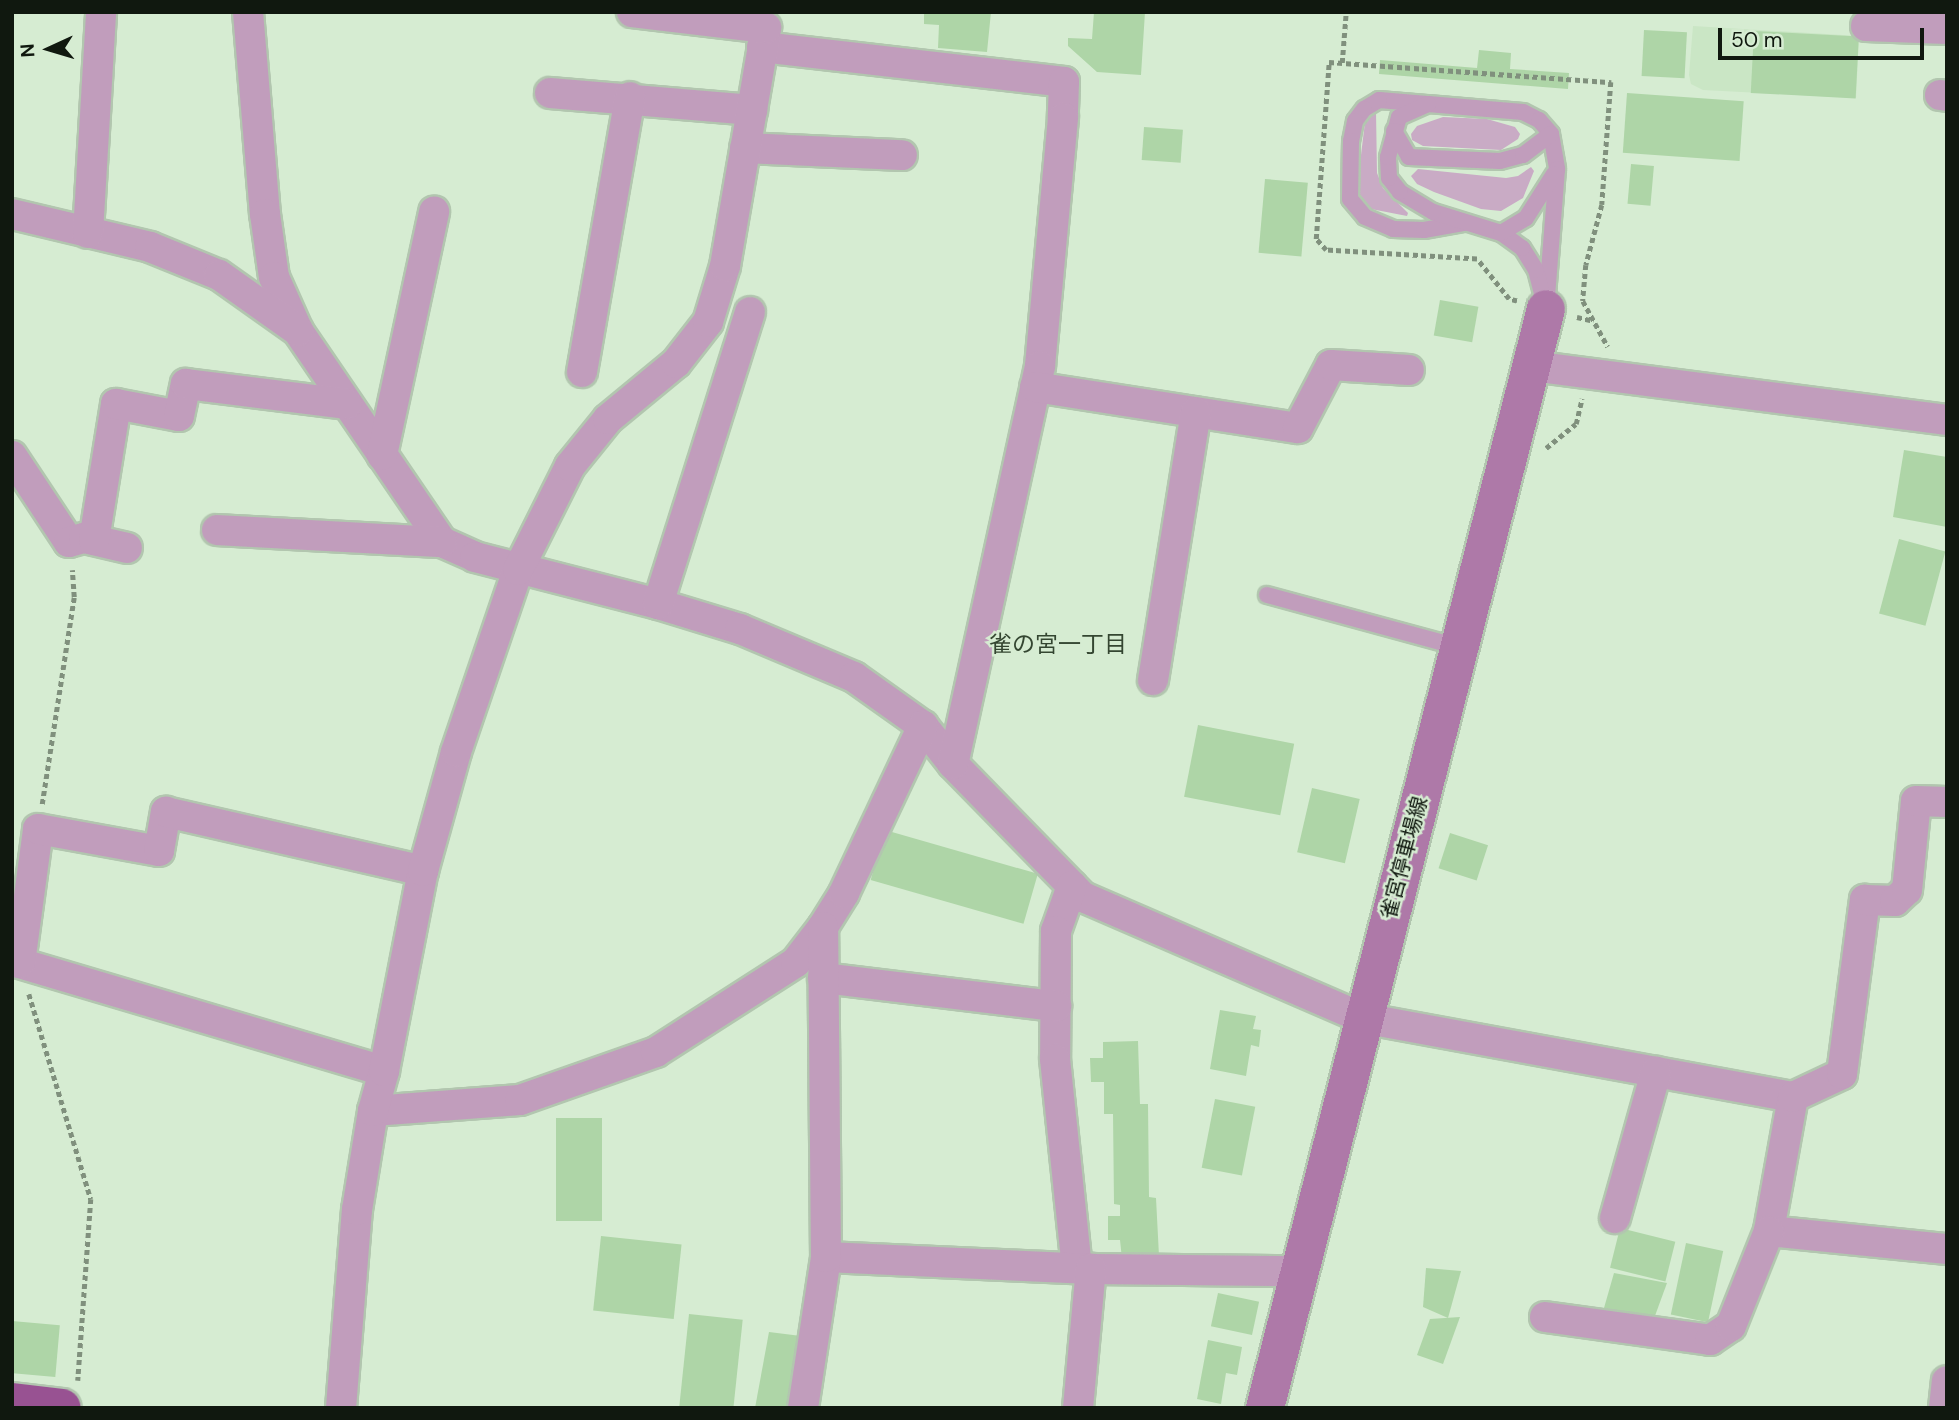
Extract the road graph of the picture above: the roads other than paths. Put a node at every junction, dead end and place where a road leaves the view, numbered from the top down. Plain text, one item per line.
1 (102, 12) edge
2 (248, 12) edge
3 (632, 12) edge
4 (1866, 26) dead end
5 (1947, 29) edge
6 (762, 47) junction
7 (550, 93) dead end
8 (630, 97) junction
9 (1428, 104) junction
10 (752, 110) junction
11 (1394, 131) junction
12 (1551, 134) junction
13 (745, 148) junction
14 (902, 155) dead end
15 (1558, 169) junction
16 (434, 212) dead end
17 (12, 214) edge
18 (1466, 223) junction
19 (88, 233) junction
20 (1501, 233) junction
21 (1546, 309) junction
22 (750, 312) dead end
23 (298, 331) junction
24 (1532, 366) junction
25 (1409, 370) dead end
26 (582, 372) dead end
27 (1035, 387) junction
28 (347, 404) junction
29 (1196, 412) junction
30 (1947, 420) edge
31 (382, 455) junction
32 (12, 456) edge
33 (217, 530) dead end
34 (82, 541) junction
35 (442, 542) junction
36 (127, 548) dead end
37 (518, 570) junction
38 (1267, 595) dead end
39 (658, 604) junction
40 (1459, 648) junction
41 (1153, 680) dead end
42 (923, 726) junction
43 (953, 764) junction
44 (1947, 802) edge
45 (423, 871) junction
46 (1072, 886) junction
47 (823, 927) junction
48 (823, 978) junction
49 (1056, 1006) junction
50 (1362, 1018) junction
51 (384, 1071) junction
52 (1656, 1072) junction
53 (1793, 1097) junction
54 (373, 1111) junction
55 (1615, 1218) dead end
56 (1769, 1231) junction
57 (1947, 1249) edge
58 (826, 1257) junction
59 (1084, 1268) junction
60 (1298, 1271) junction
61 (1545, 1317) dead end
62 (1947, 1381) edge
63 (70, 1401) edge
64 (12, 1402) edge
65 (341, 1408) edge
66 (803, 1408) edge
67 (1078, 1408) edge
68 (1265, 1408) edge
69 (1944, 1408) edge

1 - 19 street
2 - 23 street
3 - 6 street
4 - 5 street
6 - 10 street
6 - 27 street
7 - 8 street
8 - 10 street
8 - 26 street
9 - 11 lane
9 - 12 lane
9 - 18 lane
10 - 13 street
11 - 12 lane
11 - 18 lane
12 - 15 lane
13 - 14 street
13 - 37 street
15 - 20 lane
15 - 21 lane
16 - 31 street
17 - 19 street
18 - 20 lane
19 - 23 street
20 - 21 lane
21 - 24 main road, 雀宮停車場線
22 - 39 street
23 - 28 street
24 - 30 street
24 - 40 main road, 雀宮停車場線
25 - 29 street
27 - 29 street
27 - 43 street
28 - 31 street
28 - 34 street
29 - 41 street
31 - 35 street
32 - 34 street
33 - 35 street
34 - 36 street
35 - 37 street
37 - 39 street
37 - 45 street
38 - 40 lane
39 - 42 street
40 - 50 main road, 雀宮停車場線
42 - 43 street
42 - 47 street
43 - 46 street
44 - 53 street
45 - 51 street
45 - 51 street
46 - 49 street
46 - 50 street
47 - 48 street
47 - 54 street
48 - 49 street
48 - 58 street
49 - 59 street
50 - 52 street
50 - 60 main road, 雀宮停車場線
51 - 54 street
52 - 53 street
52 - 55 street
53 - 56 street
54 - 65 street
56 - 57 street
56 - 61 street
58 - 59 street
58 - 66 street
59 - 60 street
59 - 67 street
60 - 68 main road, 雀宮停車場線
62 - 69 street
63 - 64 highway

